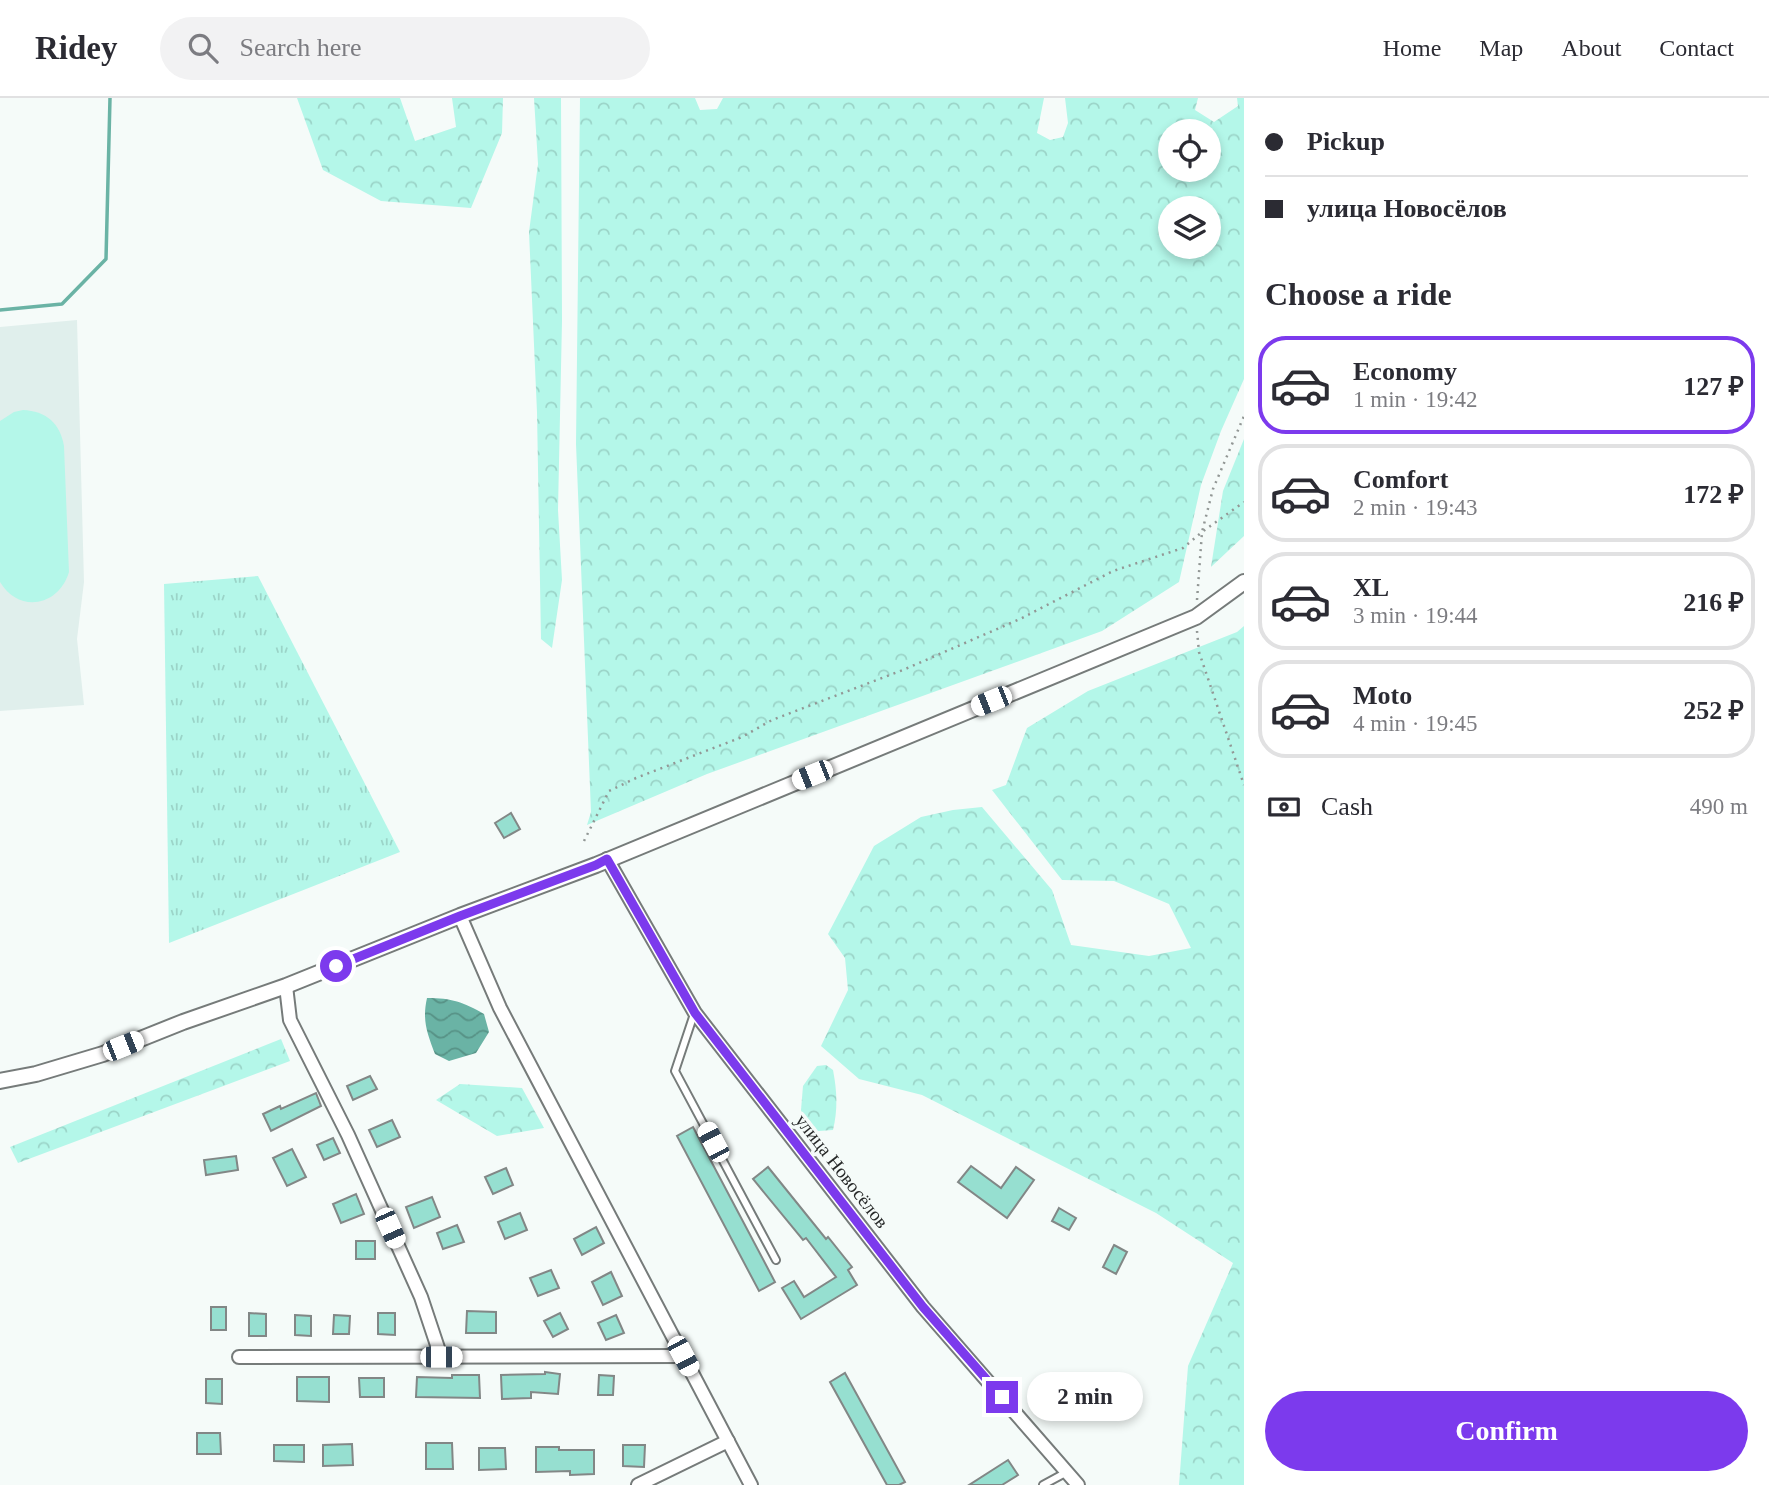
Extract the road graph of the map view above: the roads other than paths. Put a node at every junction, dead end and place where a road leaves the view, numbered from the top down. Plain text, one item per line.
1 (1244, 582) edge
2 (607, 859) junction
3 (460, 916) junction
4 (286, 986) junction
5 (695, 1013) junction
6 (0, 1081) edge
7 (776, 1260) dead end
8 (683, 1356) junction
9 (239, 1357) dead end
10 (441, 1357) junction
11 (728, 1441) junction
12 (1068, 1472) junction
13 (638, 1485) edge
14 (751, 1485) edge
15 (1043, 1485) edge
16 (1079, 1485) edge

1 - 2 street
2 - 3 street
2 - 5 street, улица Новосёлов
3 - 4 street
3 - 8 street
4 - 6 street
4 - 10 street
5 - 7 lane
5 - 12 street, улица Новосёлов
8 - 10 street
8 - 11 street
9 - 10 street
11 - 13 street
11 - 14 street
12 - 15 lane
12 - 16 street, улица Новосёлов

